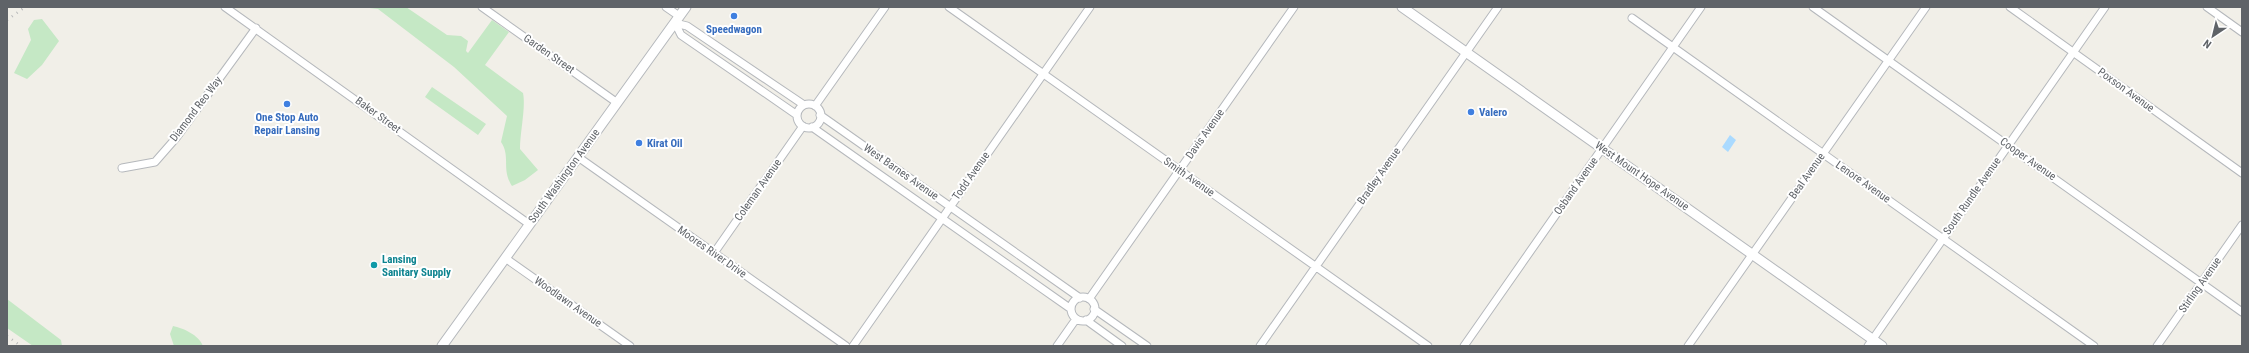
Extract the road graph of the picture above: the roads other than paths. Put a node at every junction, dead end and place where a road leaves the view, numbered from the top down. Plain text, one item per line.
1 (225, 7) edge
2 (482, 7) edge
3 (666, 7) edge
4 (686, 7) edge
5 (885, 7) edge
6 (949, 7) edge
7 (1090, 7) edge
8 (1294, 7) edge
9 (1402, 7) edge
10 (1498, 7) edge
11 (1701, 7) edge
12 (1813, 7) edge
13 (1926, 7) edge
14 (2010, 7) edge
15 (2105, 7) edge
16 (2207, 7) edge
17 (1632, 18) dead end
18 (677, 20) junction
19 (256, 28) junction
20 (2242, 32) edge
21 (1672, 47) junction
22 (1466, 52) junction
23 (2073, 52) junction
24 (1888, 60) junction
25 (1043, 73) junction
26 (616, 102) junction
27 (804, 105) junction
28 (815, 106) junction
29 (797, 115) junction
30 (820, 115) junction
31 (803, 126) junction
32 (812, 127) junction
33 (2008, 145) junction
34 (1602, 148) junction
35 (1823, 154) junction
36 (578, 157) junction
37 (122, 168) dead end
38 (1180, 170) junction
39 (2242, 172) edge
40 (950, 206) junction
41 (942, 218) junction
42 (529, 224) junction
43 (2242, 225) edge
44 (1943, 238) junction
45 (714, 253) junction
46 (1752, 253) junction
47 (505, 258) junction
48 (1316, 266) junction
49 (2201, 283) junction
50 (1080, 298) junction
51 (1089, 299) junction
52 (1094, 308) junction
53 (1071, 309) junction
54 (2242, 312) edge
55 (1076, 319) junction
56 (1086, 320) junction
57 (1870, 343) edge
58 (442, 346) edge
59 (630, 346) edge
60 (846, 346) edge
61 (853, 346) edge
62 (1057, 346) edge
63 (1122, 346) edge
64 (1147, 346) edge
65 (1260, 346) edge
66 (1428, 346) edge
67 (1464, 346) edge
68 (1688, 346) edge
69 (1882, 346) edge
70 (2094, 346) edge
71 (2157, 346) edge

1 - 19 street, Baker Street
2 - 26 street, Garden Street
3 - 18 street
4 - 18 street, South Washington Avenue
5 - 28 street
6 - 25 street, Smith Avenue
7 - 25 street, Todd Avenue
8 - 38 street, Davis Avenue
9 - 22 street, West Mount Hope Avenue
10 - 22 street, Bradley Avenue
11 - 21 street, Osband Avenue
12 - 24 street, Cooper Avenue
13 - 24 street, Beal Avenue
14 - 23 street, Poxson Avenue
15 - 23 street, South Rundle Avenue
16 - 20 street
17 - 21 street, Lenore Avenue
18 - 26 street, South Washington Avenue
18 - 27 street
18 - 29 street
19 - 37 street, Diamond Reo Way
19 - 42 street, Baker Street
21 - 34 street, Osband Avenue
21 - 35 street, Lenore Avenue
22 - 34 street, West Mount Hope Avenue
22 - 48 street, Bradley Avenue
23 - 33 street, South Rundle Avenue
23 - 39 street, Poxson Avenue
24 - 33 street, Cooper Avenue
24 - 35 street, Beal Avenue
25 - 38 street, Smith Avenue
25 - 40 street, Todd Avenue
26 - 36 street, South Washington Avenue
27 - 28 street
27 - 29 street
28 - 30 street
29 - 31 street
30 - 32 street
30 - 40 street, West Barnes Avenue
31 - 32 street
31 - 45 street, Coleman Avenue
32 - 41 street, West Barnes Avenue
33 - 44 street, South Rundle Avenue
33 - 49 street, Cooper Avenue
34 - 46 street, West Mount Hope Avenue
34 - 67 street, Osband Avenue
35 - 44 street, Lenore Avenue
35 - 46 street, Beal Avenue
36 - 42 street, South Washington Avenue
36 - 45 street, Moores River Drive
38 - 48 street, Smith Avenue
38 - 51 street, Davis Avenue
40 - 41 street, Todd Avenue
40 - 50 street, West Barnes Avenue
41 - 53 street, West Barnes Avenue
41 - 61 street, Todd Avenue
42 - 47 street, South Washington Avenue
43 - 49 street, Stirling Avenue
44 - 57 street, South Rundle Avenue
44 - 70 street, Lenore Avenue
45 - 60 street, Moores River Drive
46 - 57 street, West Mount Hope Avenue
46 - 68 street, Beal Avenue
47 - 58 street, South Washington Avenue
47 - 59 street, Woodlawn Avenue
48 - 65 street, Bradley Avenue
48 - 66 street, Smith Avenue
49 - 54 street, Cooper Avenue
49 - 71 street, Stirling Avenue
50 - 51 street
50 - 53 street
51 - 52 street
52 - 56 street
52 - 64 street
53 - 55 street
55 - 56 street
55 - 62 street
56 - 63 street
57 - 69 street, West Mount Hope Avenue

